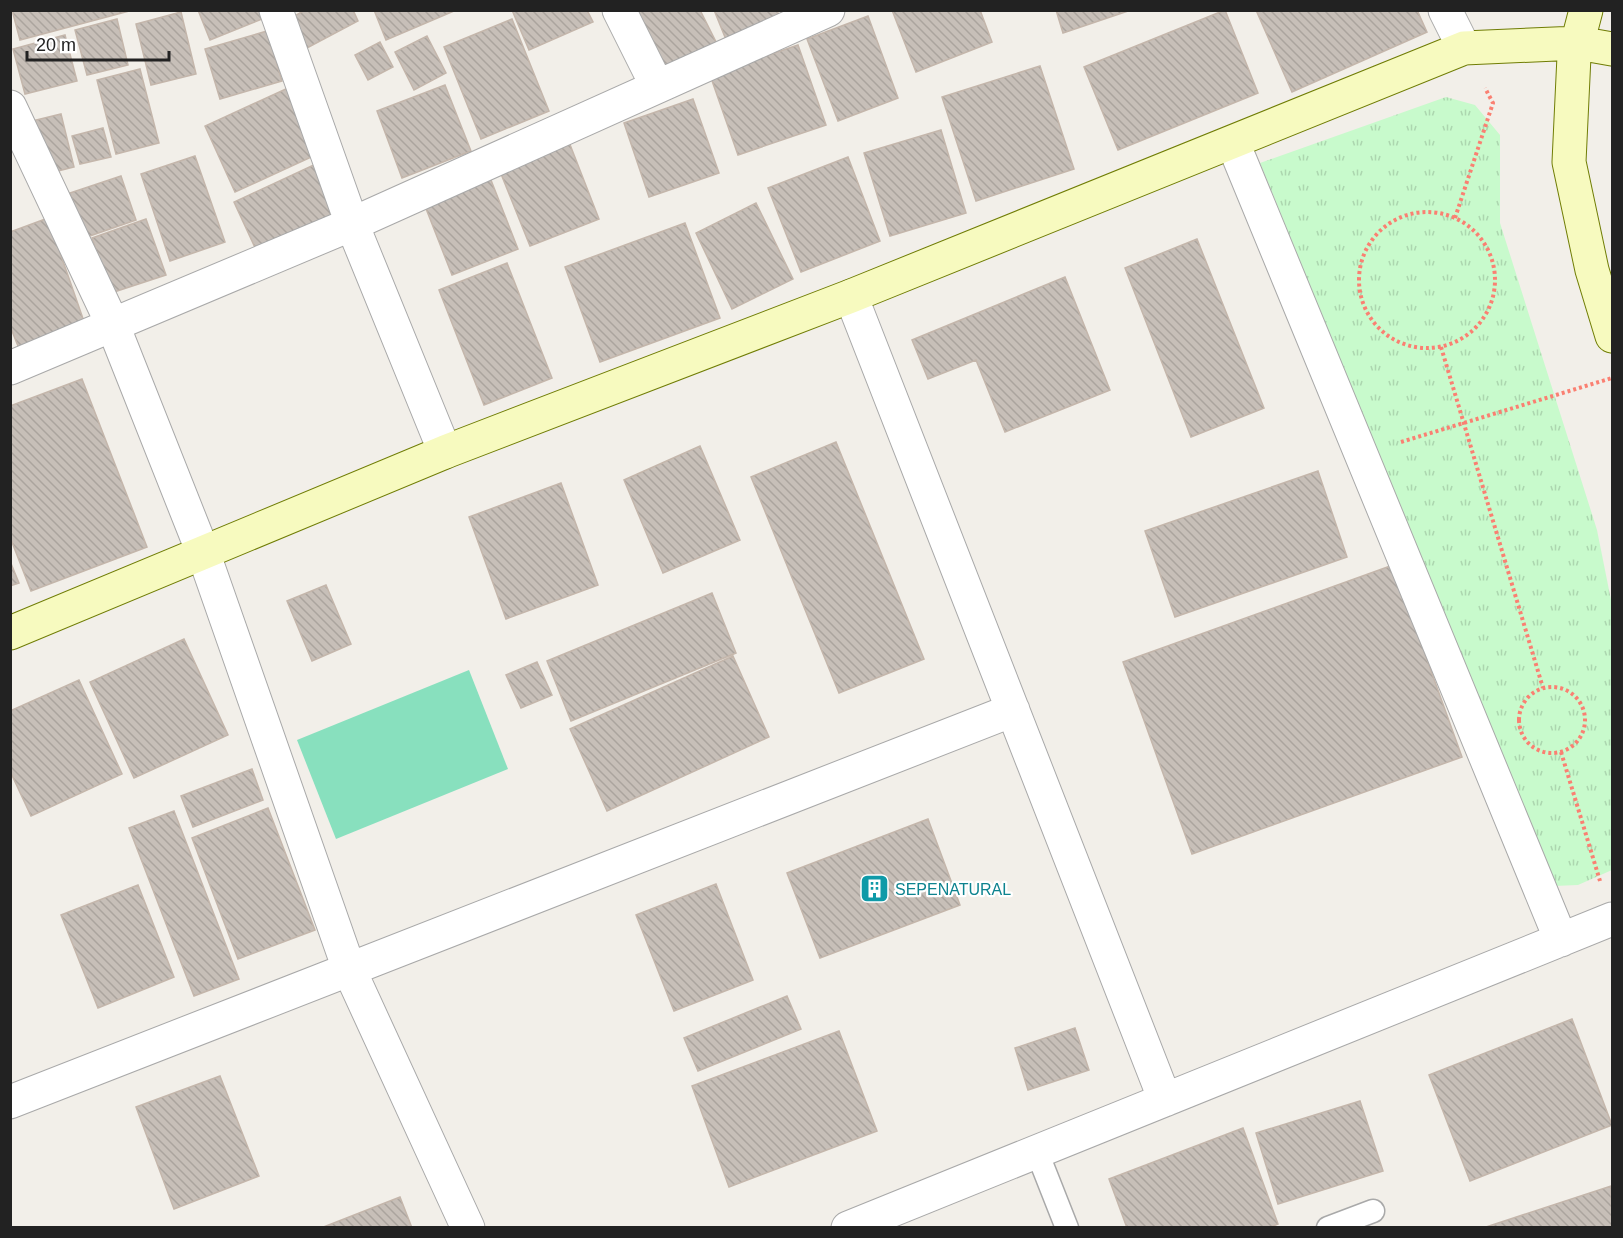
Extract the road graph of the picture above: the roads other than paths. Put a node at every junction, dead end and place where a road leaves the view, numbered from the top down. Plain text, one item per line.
1 (276, 10) edge
2 (619, 10) edge
3 (828, 10) edge
4 (1444, 10) edge
5 (1586, 10) edge
6 (790, 18) edge
7 (1578, 43) junction
8 (1464, 48) junction
9 (1612, 49) edge
10 (657, 86) junction
11 (10, 107) edge
12 (1233, 142) junction
13 (352, 225) junction
14 (851, 296) junction
15 (112, 323) junction
16 (1612, 336) edge
17 (10, 368) edge
18 (445, 452) junction
19 (204, 555) junction
20 (10, 633) edge
21 (1013, 710) junction
22 (1612, 919) edge
23 (1561, 940) junction
24 (349, 969) junction
25 (1165, 1100) junction
26 (10, 1102) edge
27 (1037, 1152) junction
28 (1373, 1211) dead end
29 (468, 1227) edge
30 (848, 1227) edge
31 (1067, 1227) edge
32 (1328, 1227) edge

1 - 13 street
2 - 10 street
3 - 6 street
4 - 8 street
5 - 7 street
6 - 10 street
7 - 8 street
7 - 9 street
7 - 16 street
8 - 12 street
10 - 13 street
11 - 15 street
12 - 14 street
12 - 23 street
13 - 15 street
13 - 18 street
14 - 18 street
14 - 21 street
15 - 17 street
15 - 19 street
18 - 19 street
19 - 20 street
19 - 24 street
21 - 24 street
21 - 25 street
22 - 23 street
23 - 25 street
24 - 26 street
24 - 29 street
25 - 27 street
27 - 30 street
27 - 31 lane
28 - 32 lane

